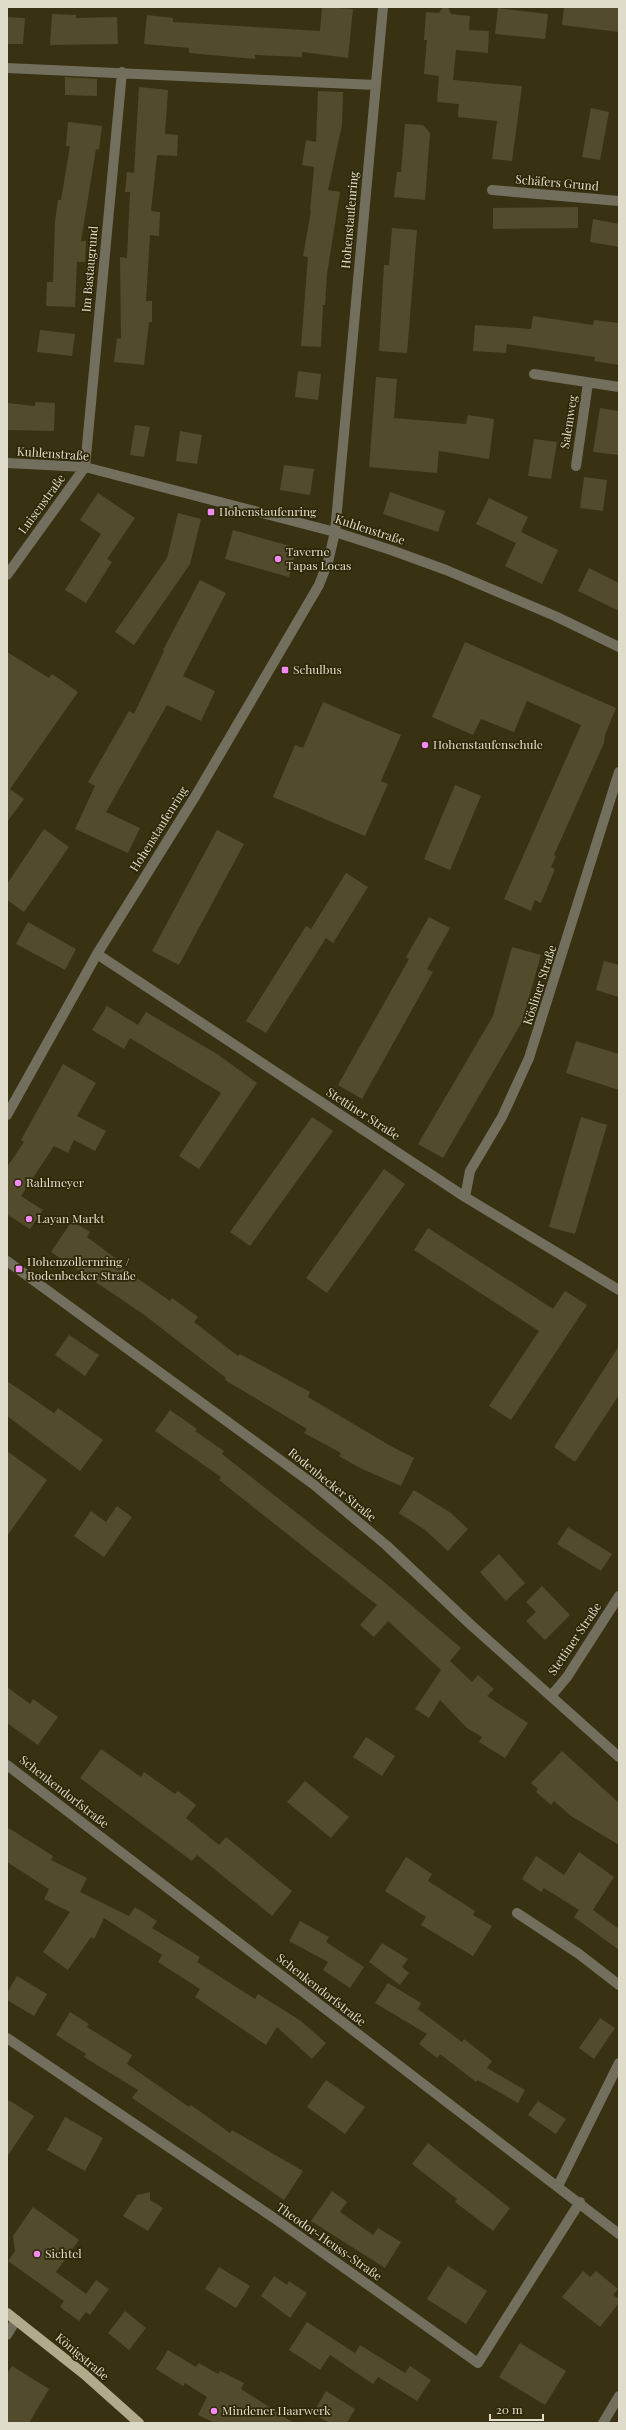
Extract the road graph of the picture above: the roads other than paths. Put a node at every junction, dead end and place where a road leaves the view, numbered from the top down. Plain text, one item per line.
1 (383, 7) edge
2 (7, 68) edge
3 (122, 72) junction
4 (375, 85) junction
5 (492, 190) dead end
6 (619, 201) edge
7 (534, 374) dead end
8 (588, 383) junction
9 (619, 387) edge
10 (7, 463) edge
11 (576, 466) dead end
12 (85, 467) junction
13 (335, 532) junction
14 (7, 575) edge
15 (619, 647) edge
16 (619, 772) edge
17 (97, 954) junction
18 (7, 1114) edge
19 (465, 1197) junction
20 (7, 1261) edge
21 (619, 1290) edge
22 (619, 1596) edge
23 (551, 1696) junction
24 (619, 1757) edge
25 (7, 1765) edge
26 (518, 1913) dead end
27 (619, 1985) edge
28 (7, 2038) edge
29 (619, 2063) edge
30 (558, 2186) junction
31 (580, 2202) junction
32 (619, 2234) edge
33 (7, 2313) edge
34 (16, 2320) junction
35 (7, 2335) edge
36 (619, 2396) edge
37 (139, 2423) edge
38 (603, 2423) edge

1 - 4 street, Hohenstaufenring
2 - 3 street
3 - 4 street
3 - 12 street, Im Bastaugrund
4 - 13 street, Hohenstaufenring
5 - 6 street, Schäfers Grund
7 - 8 street, Salemweg
8 - 9 street, Salemweg
8 - 11 street, Salemweg
10 - 12 street, Kuhlenstraße
12 - 13 street, Kuhlenstraße
12 - 14 street, Luisenstraße
13 - 15 street, Kuhlenstraße
13 - 17 street, Hohenstaufenring
16 - 19 street, Kösliner Straße
17 - 18 street, Hohenstaufenring
17 - 19 street, Stettiner Straße
19 - 21 street, Stettiner Straße
20 - 23 street, Rodenbecker Straße
22 - 23 street, Stettiner Straße
23 - 24 street, Rodenbecker Straße
25 - 30 street, Schenkendorfstraße
26 - 27 street
28 - 31 street, Theodor-Heuss-Straße
29 - 30 street
30 - 31 street, Schenkendorfstraße
31 - 32 street, Schenkendorfstraße
33 - 34 main road, Königstraße
34 - 35 street
34 - 37 main road, Königstraße
36 - 38 street

